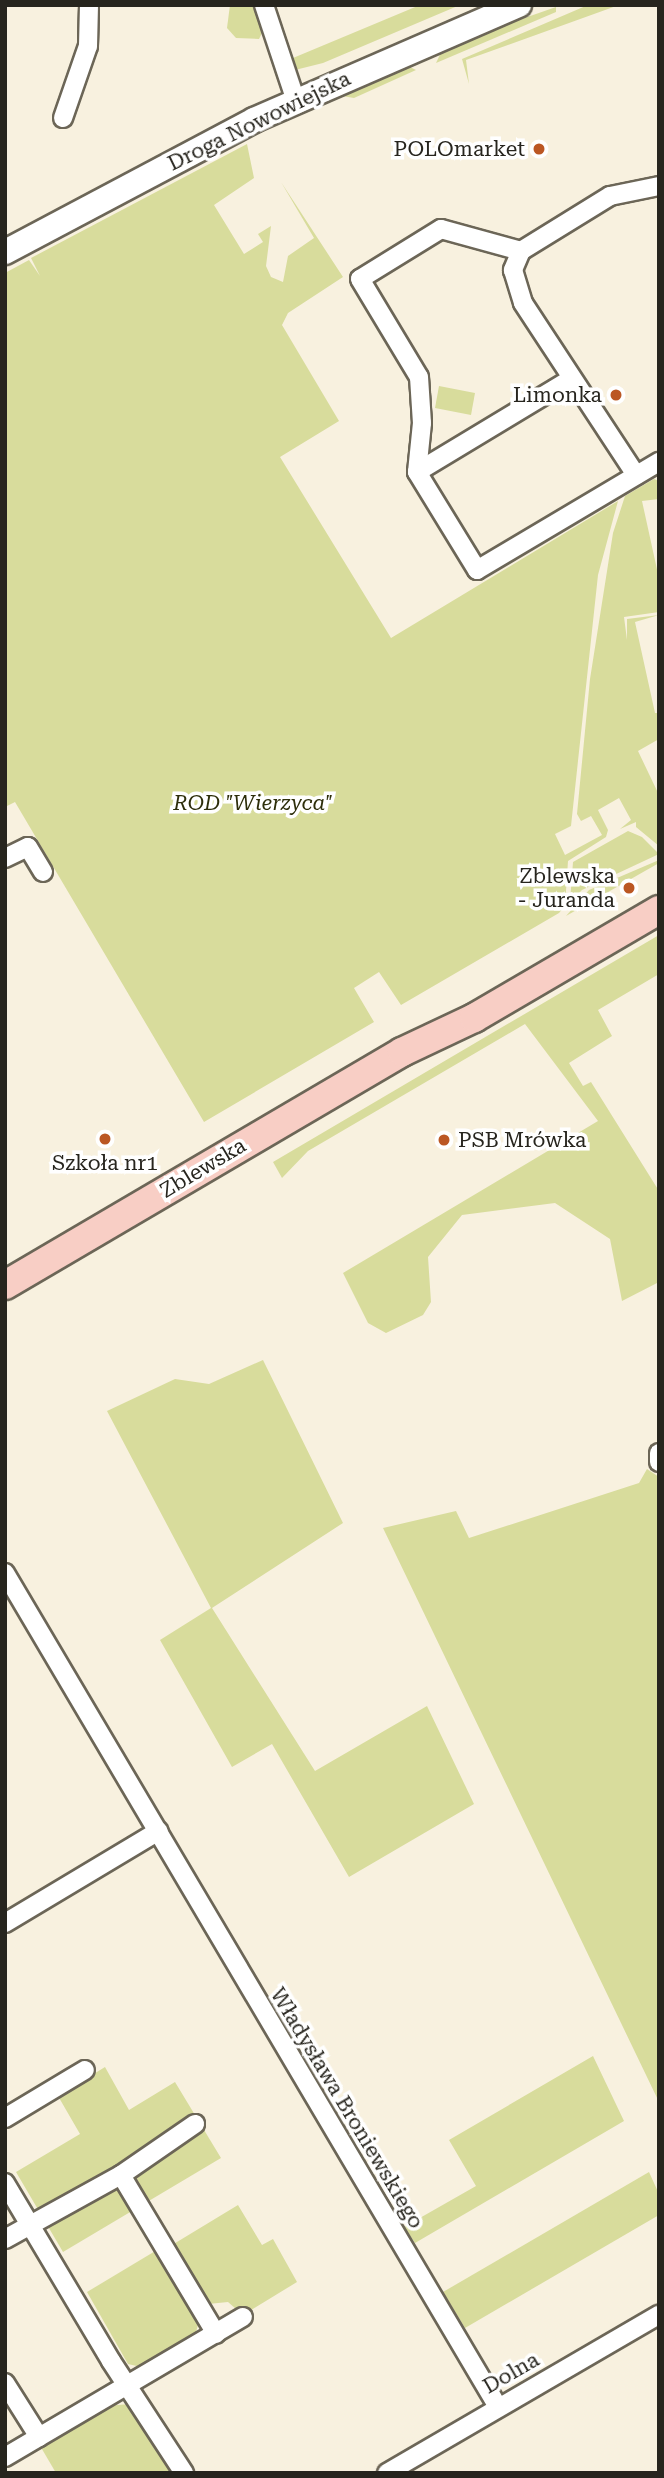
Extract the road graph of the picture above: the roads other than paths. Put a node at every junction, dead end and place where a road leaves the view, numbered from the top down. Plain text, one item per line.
1 (89, 5) edge
2 (264, 5) edge
3 (519, 5) edge
4 (296, 101) junction
5 (62, 118) dead end
6 (659, 186) edge
7 (521, 251) junction
8 (5, 252) edge
9 (571, 379) junction
10 (659, 462) edge
11 (417, 472) junction
12 (636, 475) junction
13 (5, 858) edge
14 (43, 872) dead end
15 (659, 892) edge
16 (659, 911) edge
17 (402, 1052) junction
18 (5, 1285) edge
19 (659, 1453) edge
20 (659, 1462) edge
21 (5, 1573) edge
22 (159, 1831) junction
23 (5, 1923) edge
24 (85, 2070) dead end
25 (5, 2118) edge
26 (195, 2124) dead end
27 (121, 2175) junction
28 (5, 2183) edge
29 (31, 2225) junction
30 (5, 2239) edge
31 (659, 2315) edge
32 (243, 2317) dead end
33 (216, 2334) junction
34 (5, 2383) edge
35 (130, 2385) junction
36 (498, 2407) junction
37 (38, 2437) junction
38 (5, 2456) edge
39 (184, 2473) edge
40 (387, 2473) edge

1 - 5 street
2 - 4 street
3 - 4 street, Droga Nowowiejska
4 - 8 street, Droga Nowowiejska
6 - 7 street
7 - 9 street
7 - 11 street
9 - 11 street
9 - 12 street
10 - 12 street
11 - 12 street
13 - 14 street
15 - 17 main road, Zblewska
16 - 17 main road, Zblewska
17 - 18 main road, Zblewska
19 - 20 street
21 - 22 street, Władysława Broniewskiego
22 - 23 street
22 - 36 street, Władysława Broniewskiego
24 - 25 street
26 - 27 street
27 - 29 street
27 - 33 street
28 - 29 street
29 - 30 street
29 - 35 street
31 - 36 street, Dolna
32 - 33 street
33 - 35 street
34 - 37 street
35 - 37 street
35 - 39 street
36 - 40 street, Dolna
37 - 38 street

